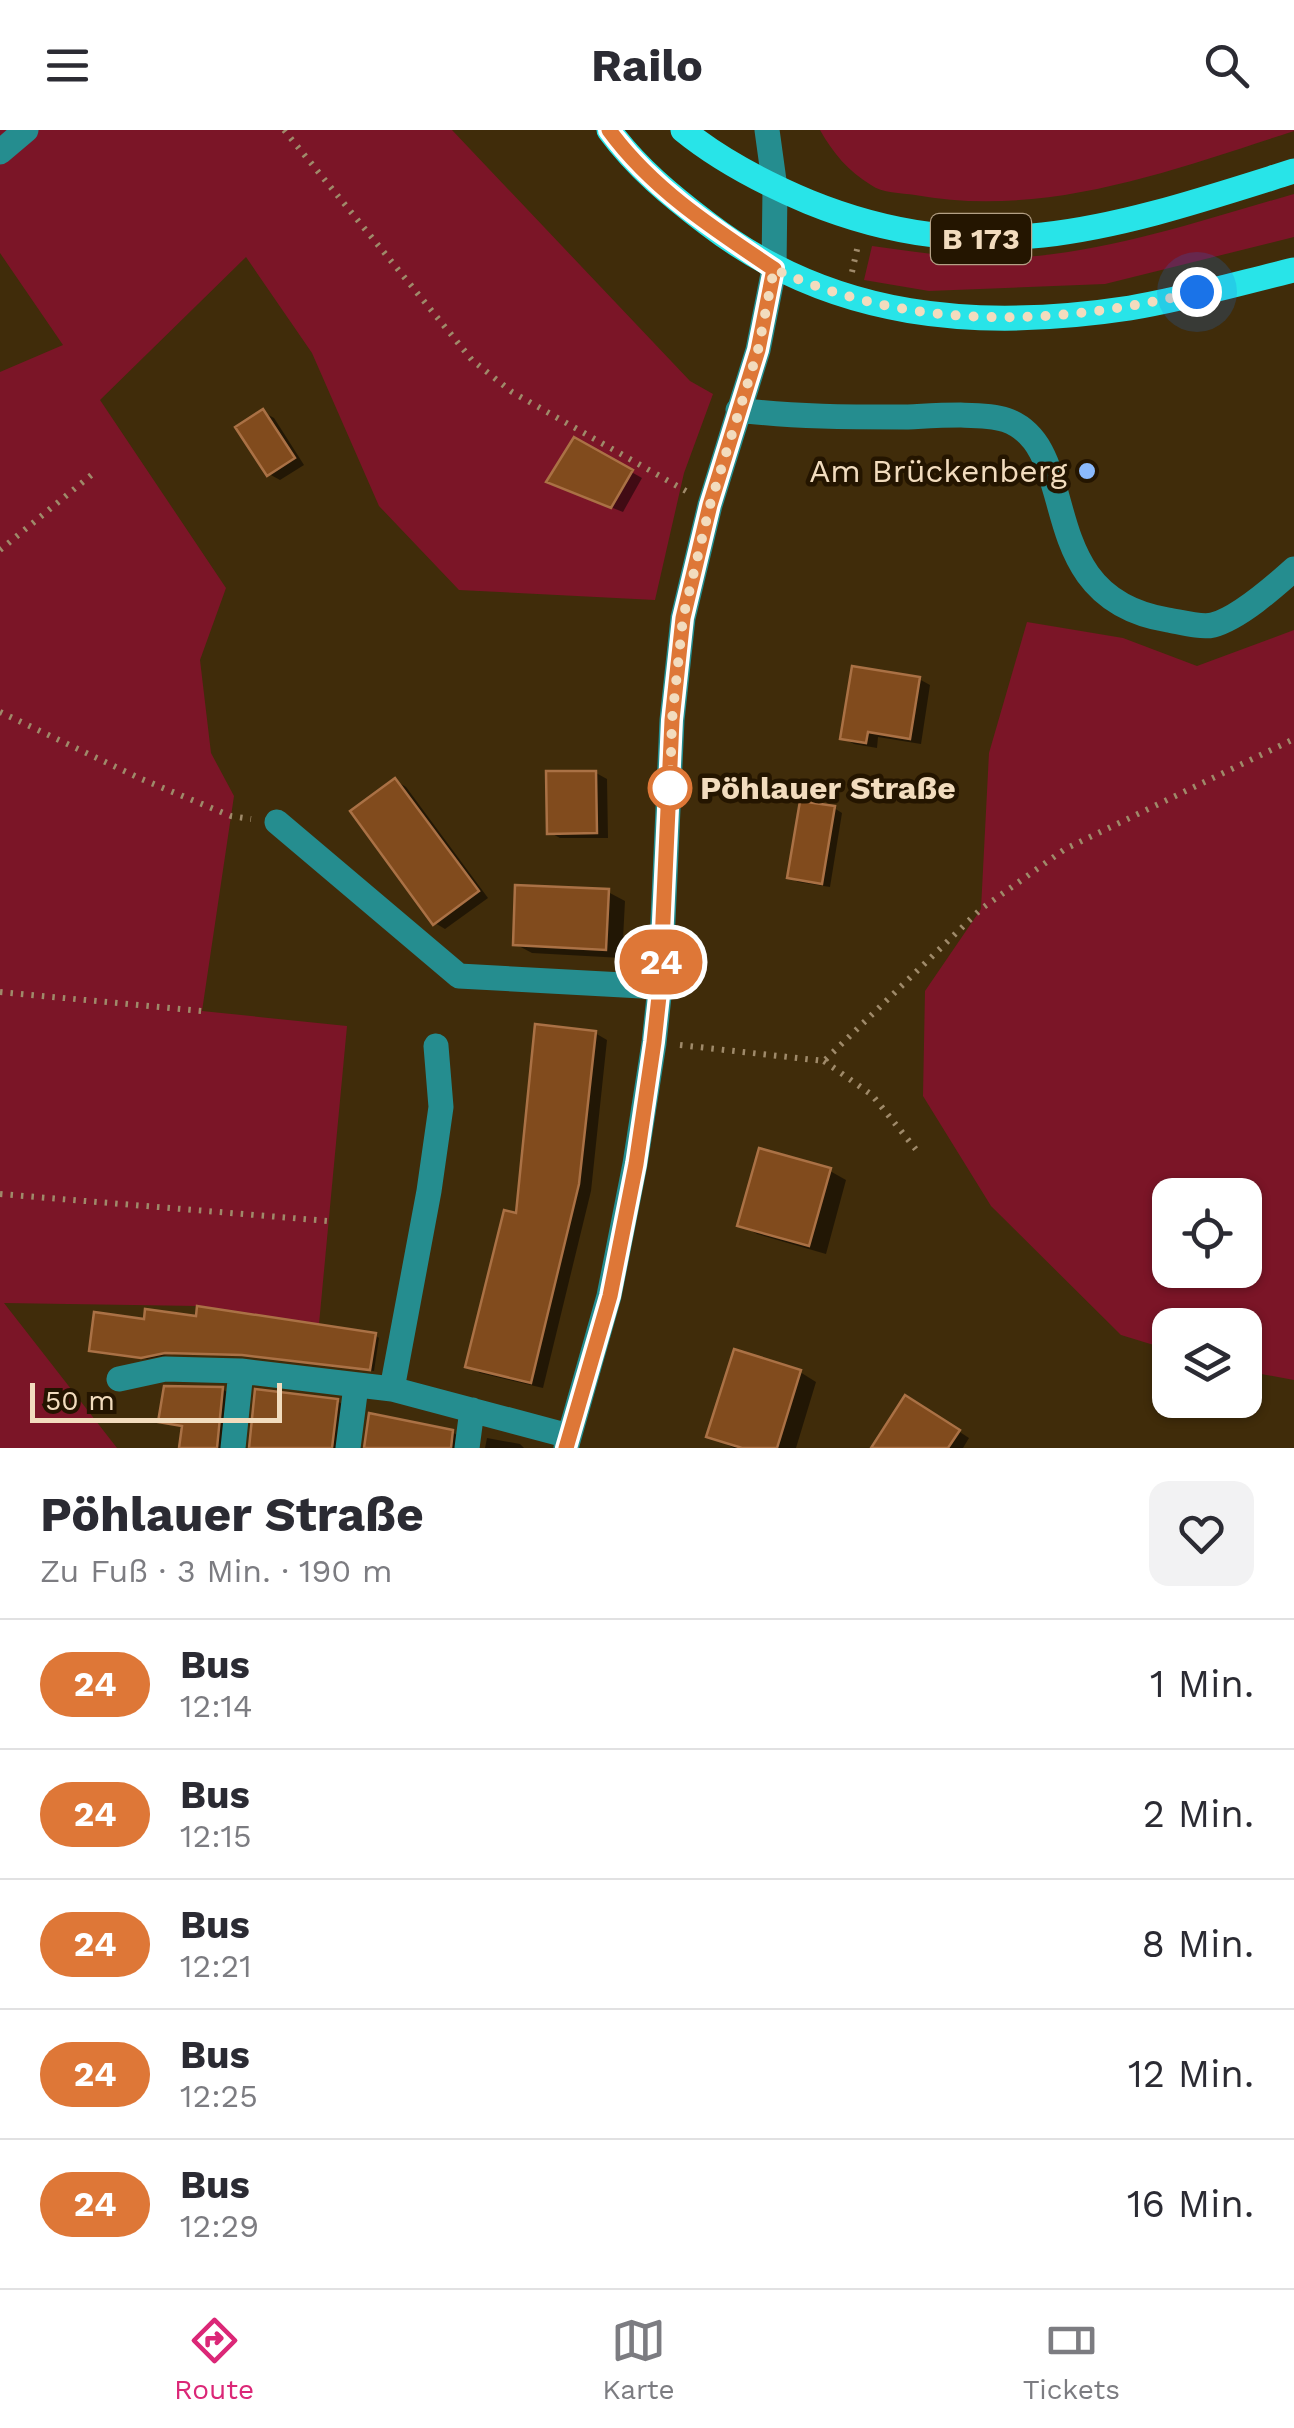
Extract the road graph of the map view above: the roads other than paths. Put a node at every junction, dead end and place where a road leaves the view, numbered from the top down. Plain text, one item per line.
1 (26, 130) edge
2 (609, 130) edge
3 (683, 130) edge
4 (767, 130) edge
5 (0, 152) edge
6 (1294, 171) edge
7 (775, 188) junction
8 (774, 269) junction
9 (1294, 270) edge
10 (738, 410) junction
11 (1294, 568) edge
12 (277, 822) road end
13 (660, 987) junction
14 (436, 1046) dead end
15 (241, 1371) junction
16 (118, 1379) dead end
17 (356, 1386) junction
18 (392, 1389) junction
19 (472, 1410) junction
20 (568, 1442) edge
21 (233, 1448) edge
22 (348, 1448) edge
23 (467, 1448) edge

1 - 5 street
2 - 8 main road
3 - 7 main road, B 173
4 - 7 street
6 - 7 main road, B 173
7 - 8 street
8 - 9 main road
8 - 10 street
10 - 11 street
10 - 13 street
12 - 13 street
13 - 20 street
14 - 18 street
15 - 16 street
15 - 17 street
15 - 21 street
17 - 18 street
17 - 22 street
18 - 19 street
19 - 20 street
19 - 23 street

